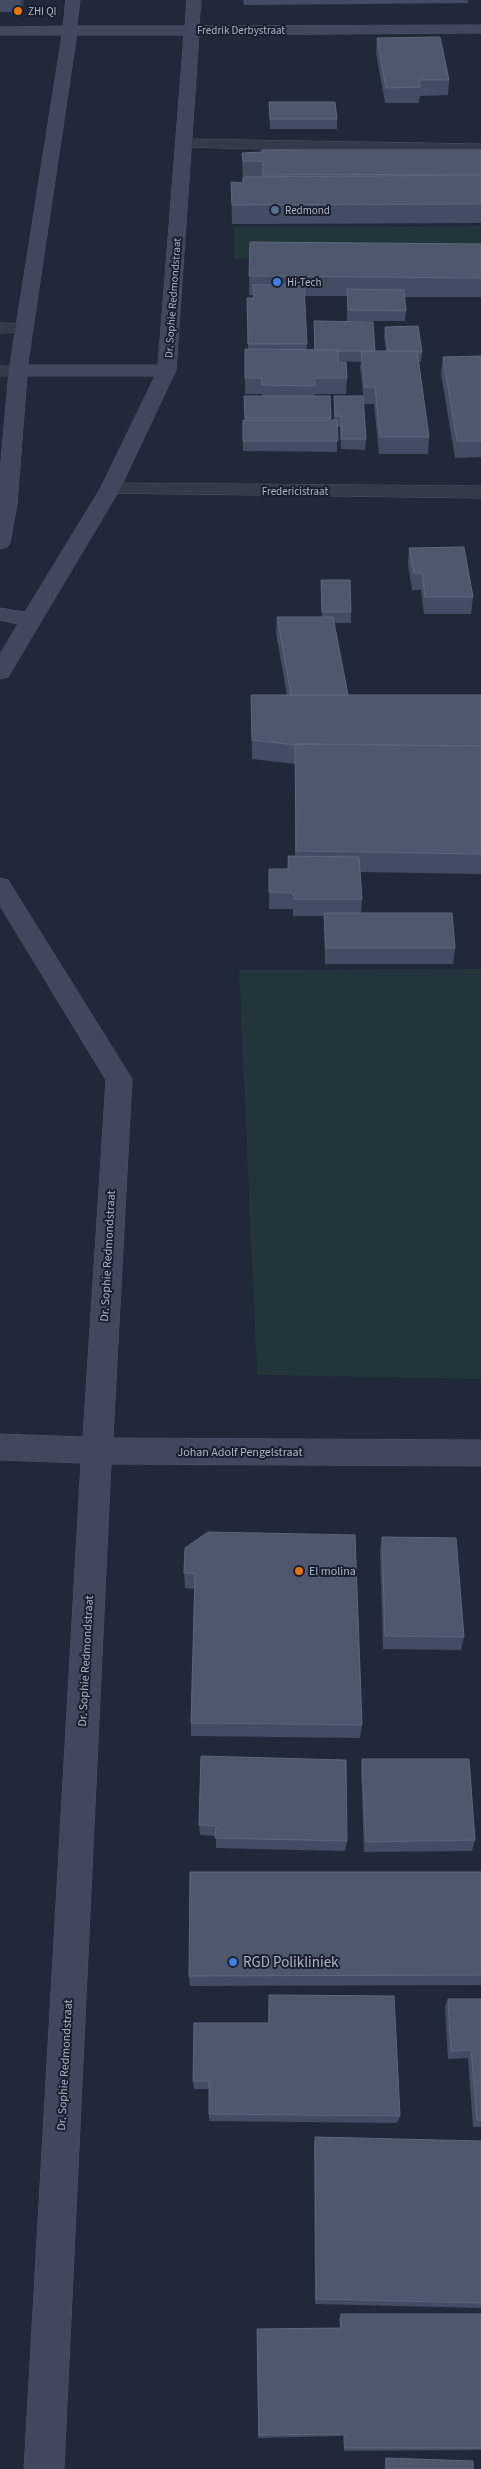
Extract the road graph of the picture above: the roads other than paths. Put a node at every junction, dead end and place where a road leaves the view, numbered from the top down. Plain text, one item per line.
1 (73, 0) edge
2 (194, 0) edge
3 (481, 29) edge
4 (193, 30) junction
5 (0, 31) edge
6 (70, 31) junction
7 (184, 144) junction
8 (481, 149) edge
9 (0, 328) edge
10 (25, 328) junction
11 (167, 370) junction
12 (9, 371) edge
13 (110, 489) junction
14 (481, 492) edge
15 (0, 543) edge
16 (0, 614) edge
17 (31, 620) junction
18 (0, 672) edge
19 (0, 886) edge
20 (0, 1447) edge
21 (96, 1451) junction
22 (481, 1452) edge
23 (44, 2469) edge

1 - 6 street
2 - 4 street, Dr. Sophie Redmondstraat
3 - 4 street, Fredrik Derbystraat
4 - 6 street, Fredrik Derbystraat
4 - 7 street, Dr. Sophie Redmondstraat
5 - 6 street, Fredrik Derbystraat
6 - 10 street
7 - 8 street
7 - 11 street, Dr. Sophie Redmondstraat
9 - 10 street
10 - 12 street
11 - 12 street
11 - 13 street, Dr. Sophie Redmondstraat
12 - 15 street
13 - 14 street, Fredericistraat
13 - 17 street, Dr. Sophie Redmondstraat
16 - 17 street
17 - 18 street, Dr. Sophie Redmondstraat
19 - 21 street, Dr. Sophie Redmondstraat
20 - 21 street, Johan Adolf Pengelstraat
21 - 22 street, Johan Adolf Pengelstraat
21 - 23 street, Dr. Sophie Redmondstraat

